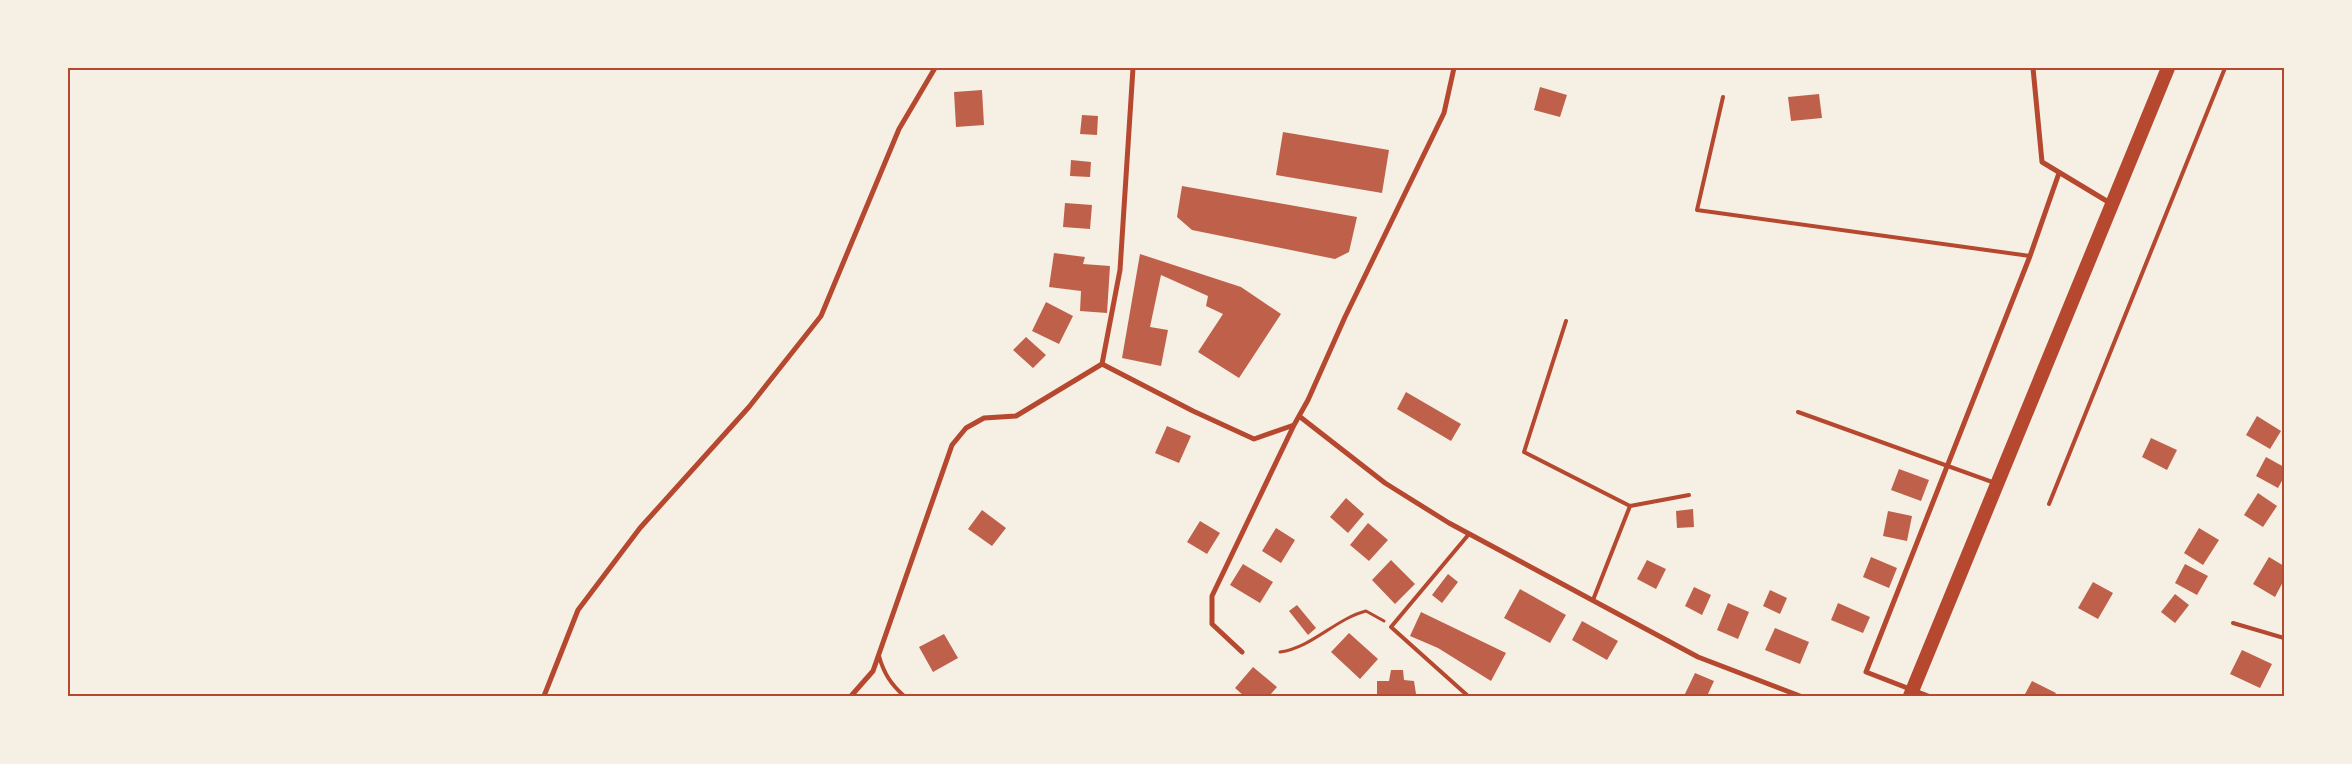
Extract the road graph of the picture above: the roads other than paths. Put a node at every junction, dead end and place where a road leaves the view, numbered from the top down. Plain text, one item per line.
1 (935, 68) edge
2 (1133, 68) edge
3 (1454, 68) edge
4 (2034, 68) edge
5 (2168, 68) edge
6 (2226, 68) edge
7 (1723, 97) dead end
8 (2059, 172) junction
9 (2111, 203) junction
10 (2030, 256) junction
11 (1566, 321) dead end
12 (1102, 364) junction
13 (1798, 412) dead end
14 (1299, 416) junction
15 (1294, 425) junction
16 (1947, 465) junction
17 (1998, 484) junction
18 (1689, 495) dead end
19 (2048, 504) dead end
20 (1630, 506) junction
21 (1469, 534) junction
22 (1593, 600) junction
23 (2233, 622) dead end
24 (2284, 638) edge
25 (1242, 652) dead end
26 (878, 656) junction
27 (1912, 694) edge
28 (544, 696) edge
29 (852, 696) edge
30 (904, 696) edge
31 (1468, 696) edge
32 (1800, 696) edge
33 (1928, 696) edge

1 - 28 street
2 - 12 street
3 - 14 street
4 - 8 street
5 - 9 highway
6 - 19 lane
7 - 10 lane
8 - 9 street
8 - 10 street
9 - 17 highway
10 - 16 street
11 - 20 lane
12 - 15 street
12 - 26 street
13 - 16 lane
14 - 15 street
14 - 21 street
15 - 25 street
16 - 17 lane
16 - 27 street
17 - 27 highway
18 - 20 lane
20 - 22 lane
21 - 22 street
21 - 31 lane
22 - 32 street
23 - 24 lane
26 - 29 street
26 - 30 lane
27 - 33 street

